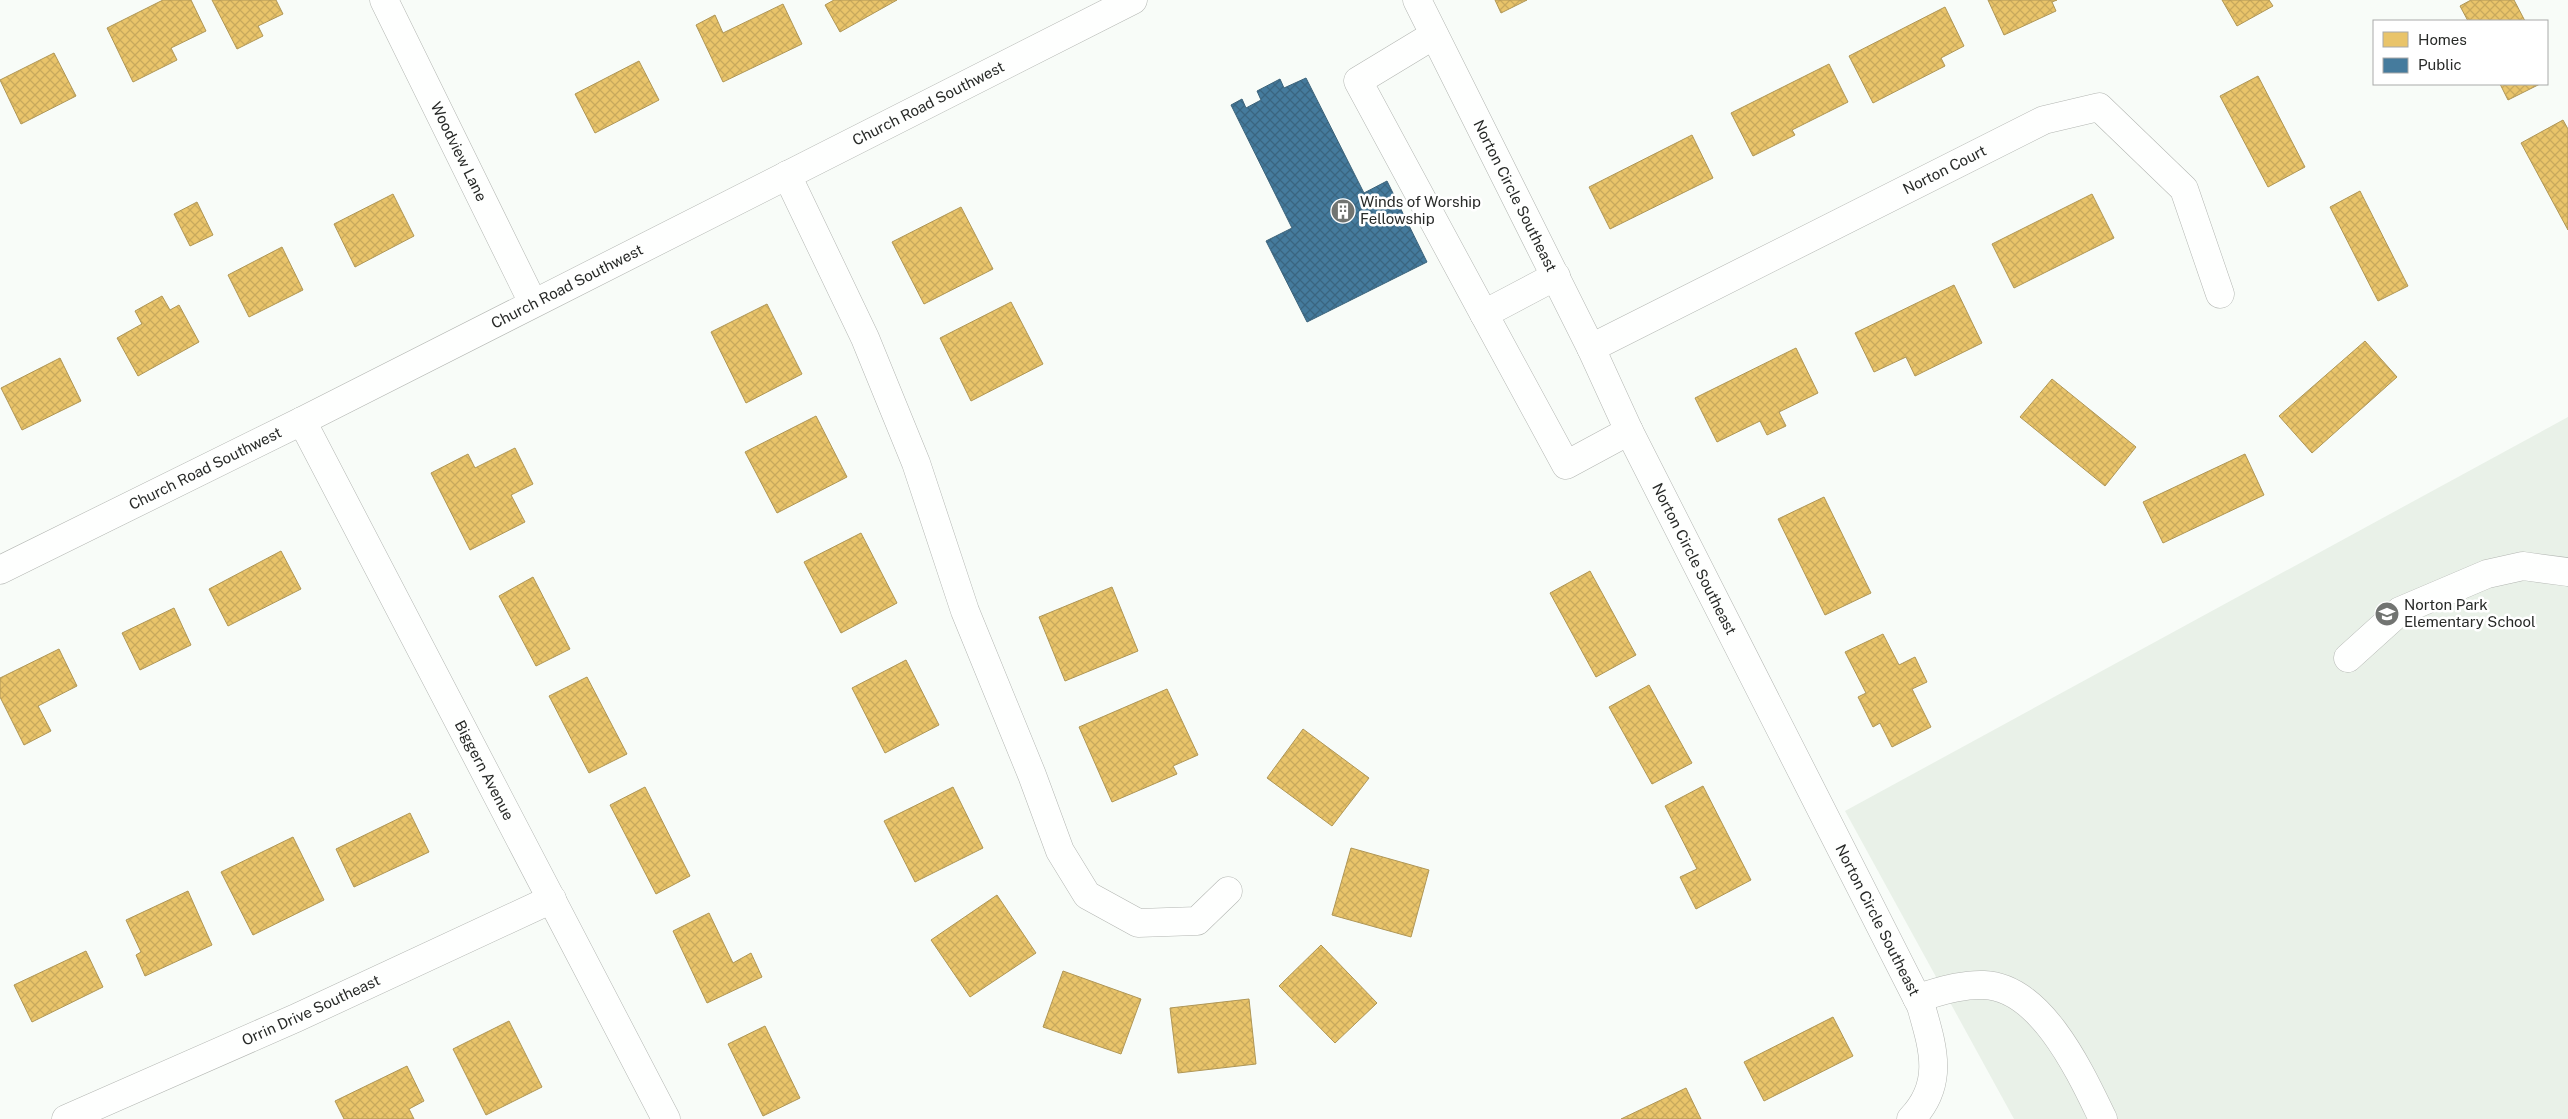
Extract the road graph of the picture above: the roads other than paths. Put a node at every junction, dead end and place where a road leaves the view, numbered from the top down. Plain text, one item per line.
1 (384, 0) edge
2 (1133, 0) edge
3 (1417, 0) edge
4 (1434, 35) junction
5 (786, 175) junction
6 (1556, 276) junction
7 (2220, 294) dead end
8 (533, 303) junction
9 (1484, 314) junction
10 (1591, 348) junction
11 (302, 421) junction
12 (1629, 431) junction
13 (0, 570) edge
14 (2568, 572) edge
15 (2348, 658) dead end
16 (1228, 891) dead end
17 (552, 899) junction
18 (1917, 998) junction
19 (66, 1119) edge
20 (666, 1119) edge
21 (1911, 1119) edge
22 (2103, 1119) edge

1 - 8 street, Woodview Lane
2 - 5 street, Church Road Southwest
3 - 4 street, Norton Circle Southeast
4 - 6 street, Norton Circle Southeast
4 - 9 street
5 - 8 street, Church Road Southwest
5 - 16 street
6 - 9 street
6 - 10 street, Norton Circle Southeast
7 - 10 street, Norton Court
8 - 11 street, Church Road Southwest
9 - 12 street
10 - 12 street, Norton Circle Southeast
11 - 13 street, Church Road Southwest
11 - 17 street, Biggern Avenue
12 - 18 street, Norton Circle Southeast
14 - 15 street
17 - 19 street, Orrin Drive Southeast
17 - 20 street, Biggern Avenue
18 - 21 street, Norton Circle Southeast
18 - 22 street

